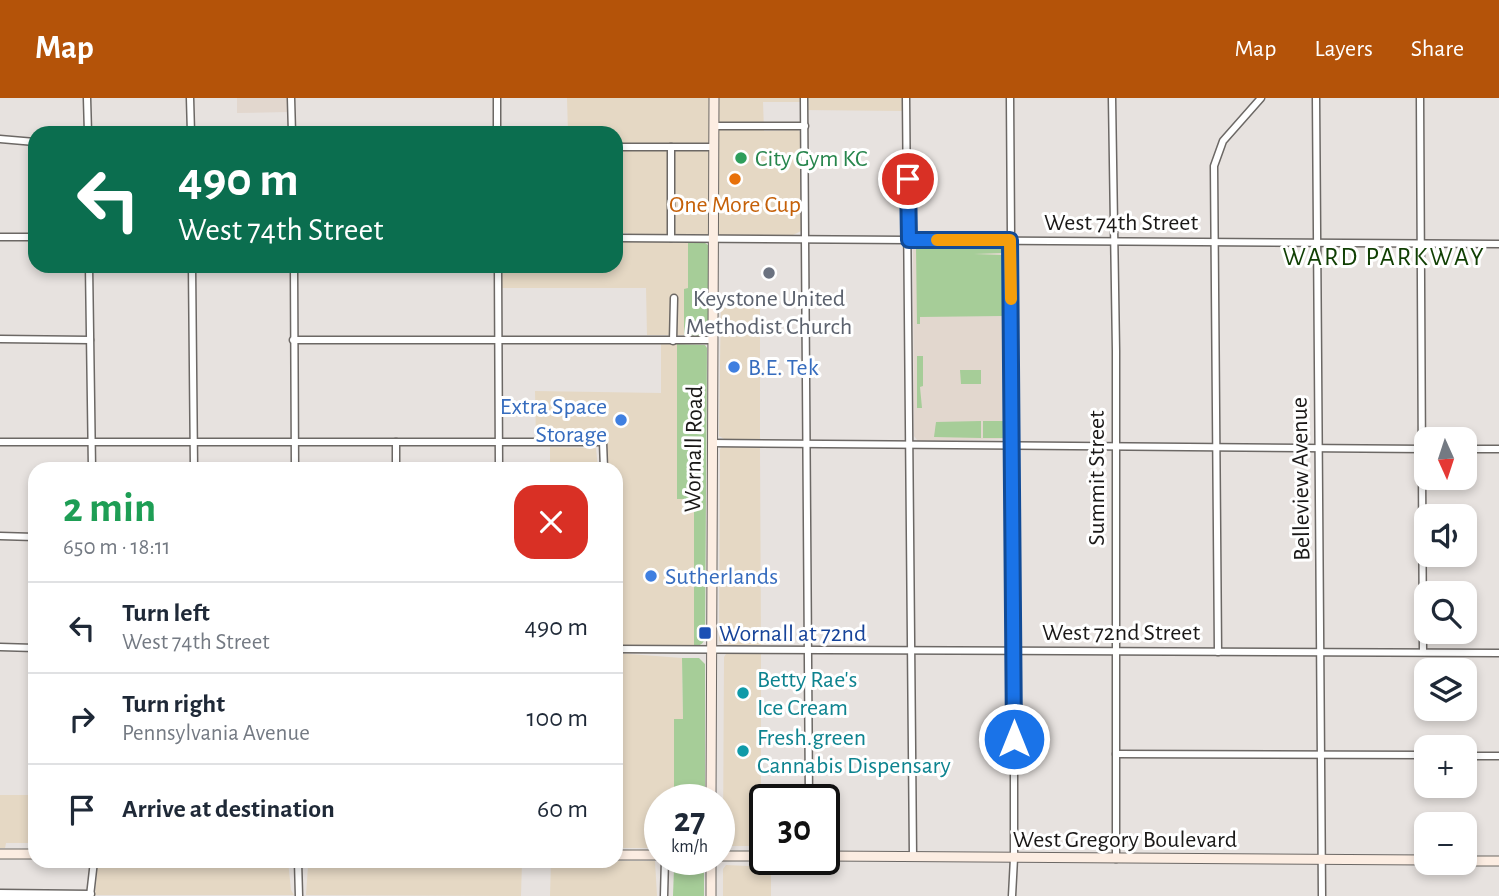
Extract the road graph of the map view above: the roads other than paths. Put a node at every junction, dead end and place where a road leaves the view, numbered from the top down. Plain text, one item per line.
1 (88, 98) edge
2 (190, 98) edge
3 (291, 98) edge
4 (497, 98) edge
5 (713, 98) edge
6 (804, 98) edge
7 (906, 98) edge
8 (1010, 98) edge
9 (1112, 98) edge
10 (1261, 98) edge
11 (1316, 98) edge
12 (1420, 98) edge
13 (88, 126) edge
14 (191, 126) edge
15 (292, 126) edge
16 (497, 126) edge
17 (714, 126) junction
18 (805, 126) junction
19 (0, 139) edge
20 (28, 141) edge
21 (623, 147) edge
22 (671, 147) junction
23 (715, 147) junction
24 (0, 237) edge
25 (28, 237) edge
26 (623, 238) edge
27 (671, 238) junction
28 (715, 239) junction
29 (806, 239) junction
30 (909, 240) junction
31 (1010, 240) junction
32 (1113, 241) junction
33 (1215, 242) junction
34 (1317, 243) junction
35 (1420, 243) junction
36 (1499, 244) edge
37 (89, 273) edge
38 (192, 273) edge
39 (294, 273) edge
40 (498, 273) edge
41 (674, 298) dead end
42 (0, 339) edge
43 (90, 340) junction
44 (293, 340) junction
45 (498, 340) junction
46 (673, 341) junction
47 (713, 341) junction
48 (1424, 427) edge
49 (0, 442) edge
50 (193, 442) junction
51 (294, 442) junction
52 (396, 442) junction
53 (499, 442) junction
54 (92, 443) junction
55 (712, 443) junction
56 (806, 444) junction
57 (1012, 444) junction
58 (910, 445) junction
59 (1115, 445) junction
60 (1216, 446) junction
61 (1318, 448) junction
62 (1414, 449) edge
63 (1477, 449) edge
64 (1499, 449) edge
65 (92, 462) edge
66 (194, 462) edge
67 (295, 462) edge
68 (396, 462) edge
69 (499, 462) edge
70 (604, 462) edge
71 (1425, 490) edge
72 (0, 536) edge
73 (28, 537) edge
74 (0, 647) edge
75 (28, 648) edge
76 (711, 648) junction
77 (623, 649) edge
78 (808, 650) junction
79 (911, 651) junction
80 (1014, 651) junction
81 (1117, 651) junction
82 (1218, 652) junction
83 (1321, 652) junction
84 (1423, 652) junction
85 (1499, 653) edge
86 (1116, 754) junction
87 (1321, 754) junction
88 (1414, 755) edge
89 (1477, 756) edge
90 (1499, 756) edge
91 (711, 784) edge
92 (809, 784) edge
93 (0, 853) edge
94 (28, 854) edge
95 (623, 855) edge
96 (644, 855) edge
97 (840, 856) edge
98 (913, 857) junction
99 (1014, 858) junction
100 (1116, 859) junction
101 (1322, 859) junction
102 (1414, 860) edge
103 (1477, 860) edge
104 (1499, 861) edge
105 (93, 868) edge
106 (298, 868) edge
107 (665, 875) edge
108 (711, 875) edge
109 (0, 893) edge
110 (91, 895) edge
111 (299, 896) edge
112 (664, 896) edge
113 (711, 896) edge
114 (1012, 896) edge
115 (1322, 896) edge

1 - 13 street
2 - 14 street
3 - 15 street
4 - 16 street
5 - 17 main road, Wornall Road
6 - 18 street
7 - 30 street
8 - 31 street
9 - 32 street, Summit Street
10 - 33 street
11 - 34 street, Belleview Avenue
12 - 35 street
17 - 18 street
17 - 23 main road, Wornall Road
18 - 29 street
19 - 20 street
21 - 22 street
22 - 23 street
22 - 27 street
23 - 28 main road, Wornall Road
24 - 25 street
26 - 27 street, West 74th Street
27 - 28 street, West 74th Street
28 - 29 street, West 74th Street
28 - 47 main road, Wornall Road
29 - 30 street, West 74th Street
29 - 56 street
30 - 31 street, West 74th Street
30 - 58 street
31 - 32 street, West 74th Street
31 - 57 street
32 - 33 street, West 74th Street
32 - 59 street, Summit Street
33 - 34 street, West 74th Street
33 - 60 street
34 - 35 street, West 74th Street
34 - 61 street, Belleview Avenue
35 - 36 street, West 74th Street
35 - 48 street
37 - 43 street
38 - 50 street
39 - 44 street
40 - 45 street
41 - 46 street
42 - 43 street
43 - 54 street
44 - 45 street
44 - 51 street
45 - 46 street
45 - 53 street
46 - 47 street
47 - 55 main road, Wornall Road
49 - 54 street
50 - 51 street
50 - 54 street
50 - 66 street
51 - 52 street
51 - 67 street
52 - 53 street
52 - 68 street
53 - 69 street
53 - 70 street
54 - 65 street
55 - 56 street
55 - 76 main road, Wornall Road
56 - 58 street
56 - 78 street
57 - 58 street
57 - 59 street
57 - 80 street
58 - 79 street
59 - 60 street
59 - 81 street, Summit Street
60 - 61 street
60 - 82 street
61 - 62 street
61 - 83 street, Belleview Avenue
63 - 64 street
71 - 84 street
72 - 73 street
74 - 75 street
76 - 77 street, West 72nd Street
76 - 78 street, West 72nd Street
76 - 91 main road, Wornall Road
78 - 79 street, West 72nd Street
78 - 92 street
79 - 80 street, West 72nd Street
79 - 98 street
80 - 81 street, West 72nd Street
80 - 99 street
81 - 82 street, West 72nd Street
81 - 86 street, Summit Street
82 - 83 street, West 72nd Street
83 - 84 street, West 72nd Street
83 - 87 street, Belleview Avenue
84 - 85 street, West 72nd Street
86 - 87 street
86 - 100 street, Summit Street
87 - 88 street
87 - 101 street, Belleview Avenue
89 - 90 street
93 - 94 main road
95 - 96 main road
97 - 98 main road, West Gregory Boulevard
98 - 99 main road, West Gregory Boulevard
99 - 100 main road, West Gregory Boulevard
99 - 114 street
100 - 101 main road, West Gregory Boulevard
101 - 102 main road, West Gregory Boulevard
101 - 115 street, Belleview Avenue
103 - 104 main road
105 - 110 street
106 - 111 street
107 - 112 street
108 - 113 main road
109 - 110 street

